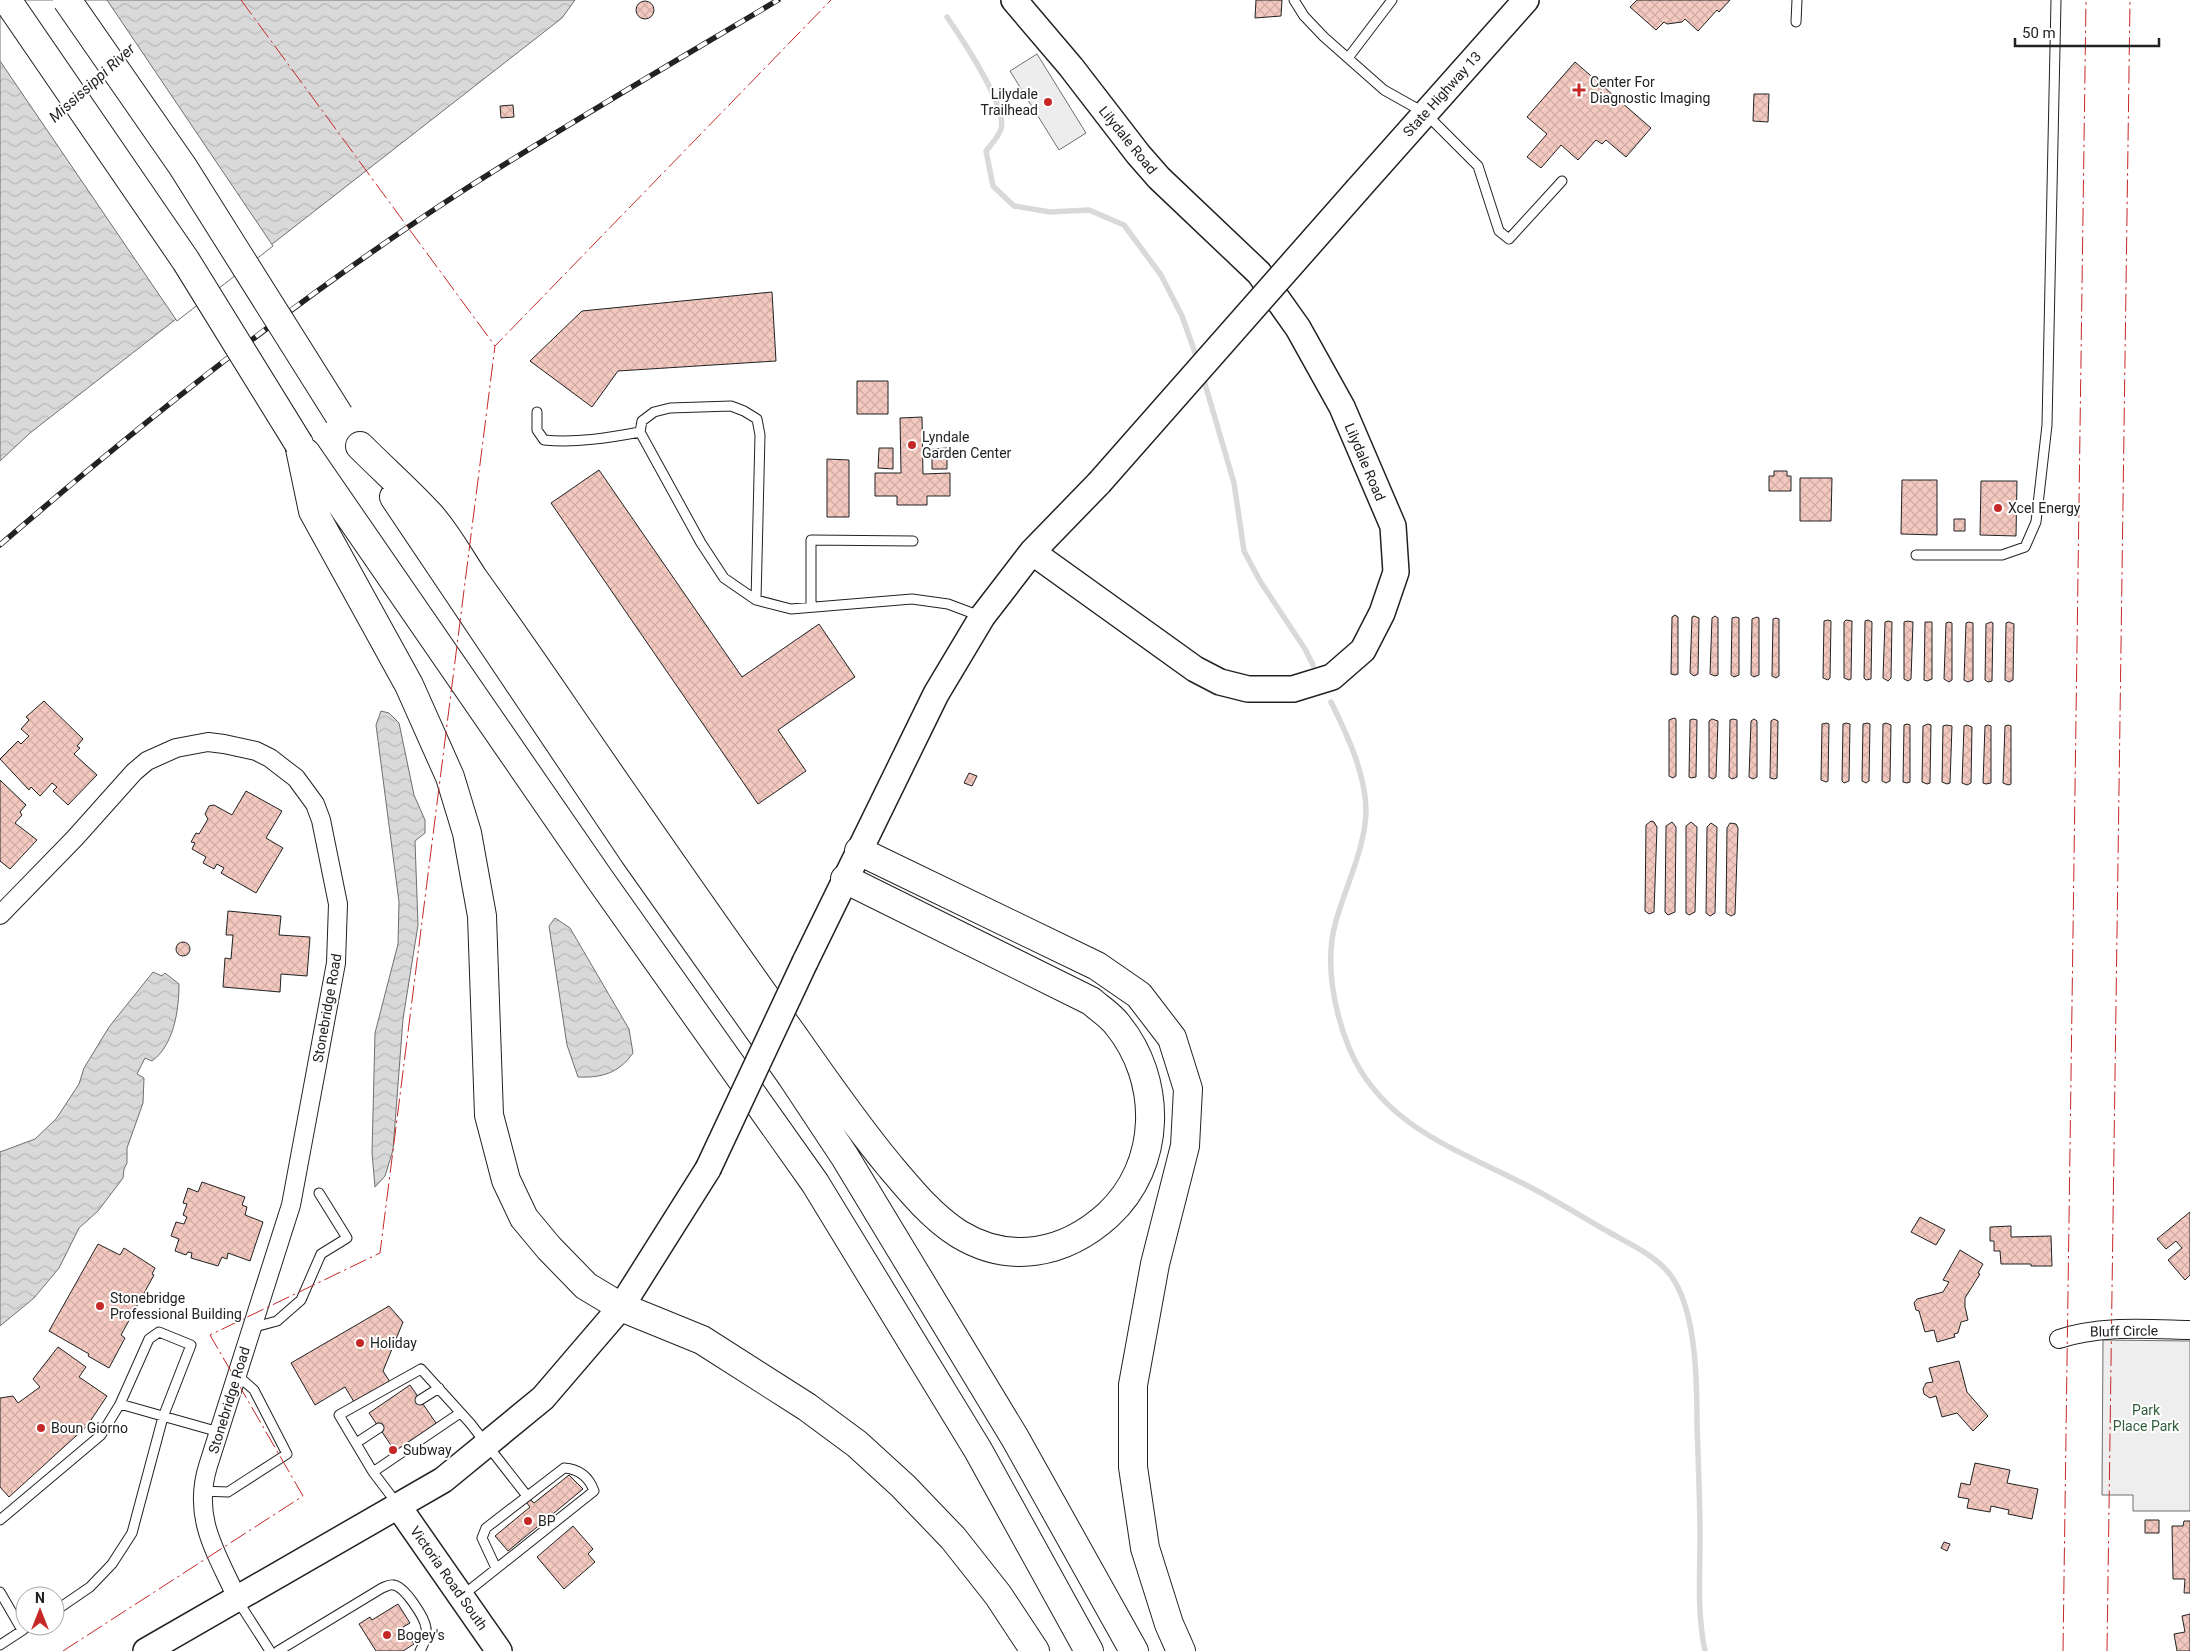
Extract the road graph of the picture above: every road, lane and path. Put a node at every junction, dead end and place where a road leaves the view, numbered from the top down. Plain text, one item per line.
1 (7, 0) edge
2 (67, 0) edge
3 (1014, 0) edge
4 (1294, 0) edge
5 (1392, 0) edge
6 (1526, 0) edge
7 (1797, 0) edge
8 (2056, 0) edge
9 (1796, 22) dead end
10 (1348, 58) junction
11 (1425, 113) junction
12 (1562, 181) dead end
13 (537, 412) dead end
14 (640, 432) junction
15 (300, 444) junction
16 (360, 446) junction
17 (913, 541) dead end
18 (1032, 552) junction
19 (1916, 555) dead end
20 (756, 600) junction
21 (811, 607) junction
22 (982, 617) junction
23 (859, 852) junction
24 (845, 879) junction
25 (0, 915) edge
26 (319, 1193) dead end
27 (621, 1307) junction
28 (251, 1328) junction
29 (2190, 1330) edge
30 (2059, 1338) dead end
31 (237, 1375) junction
32 (439, 1388) junction
33 (420, 1400) dead end
34 (120, 1404) junction
35 (460, 1413) junction
36 (163, 1417) junction
37 (379, 1428) dead end
38 (219, 1432) junction
39 (356, 1443) junction
40 (487, 1443) junction
41 (373, 1472) junction
42 (202, 1491) junction
43 (527, 1496) junction
44 (398, 1506) junction
45 (0, 1520) edge
46 (496, 1568) junction
47 (0, 1592) edge
48 (462, 1596) junction
49 (237, 1598) junction
50 (65, 1604) edge
51 (15, 1613) edge
52 (15, 1635) edge
53 (0, 1645) edge
54 (146, 1651) edge
55 (270, 1651) edge
56 (278, 1651) edge
57 (420, 1651) edge
58 (499, 1651) edge
59 (1035, 1651) edge
60 (1089, 1651) edge
61 (1134, 1651) edge
62 (1181, 1651) edge

1 - 15 highway, bridge
2 - 16 highway, bridge
3 - 18 street, Lilydale Road
4 - 10 lane
5 - 10 lane
6 - 11 street, State Highway 13
7 - 9 lane
8 - 19 lane
10 - 11 lane
11 - 12 lane
11 - 18 street, State Highway 13, bridge
13 - 14 lane
14 - 20 lane
14 - 20 lane
15 - 27 highway
15 - 60 highway
16 - 24 highway
16 - 61 highway
17 - 21 lane
18 - 22 street, State Highway 13
20 - 21 lane
21 - 22 lane
22 - 23 street, State Highway 13
23 - 24 street, State Highway 13
23 - 62 highway
24 - 27 street, State Highway 13, bridge
25 - 28 street, Stonebridge Road
26 - 28 lane
27 - 40 street, State Highway 13
27 - 59 highway
28 - 31 street, Stonebridge Road
29 - 30 street, Bluff Circle
31 - 38 street, Stonebridge Road
31 - 42 lane
32 - 33 lane
32 - 35 lane
32 - 39 lane
34 - 36 lane
34 - 36 lane
34 - 45 lane
35 - 40 lane
35 - 41 lane
36 - 38 lane
36 - 50 lane
37 - 39 lane
38 - 42 street, Stonebridge Road
39 - 41 lane
40 - 43 lane
40 - 44 street, State Highway 13
41 - 44 lane
42 - 49 street, Stonebridge Road
43 - 46 lane
43 - 46 lane
44 - 48 street, Victoria Road South
44 - 49 street, State Highway 13
46 - 48 lane
47 - 51 lane
48 - 58 street, Victoria Road South
49 - 54 street, State Highway 13
49 - 55 lane
52 - 53 lane
56 - 57 lane

